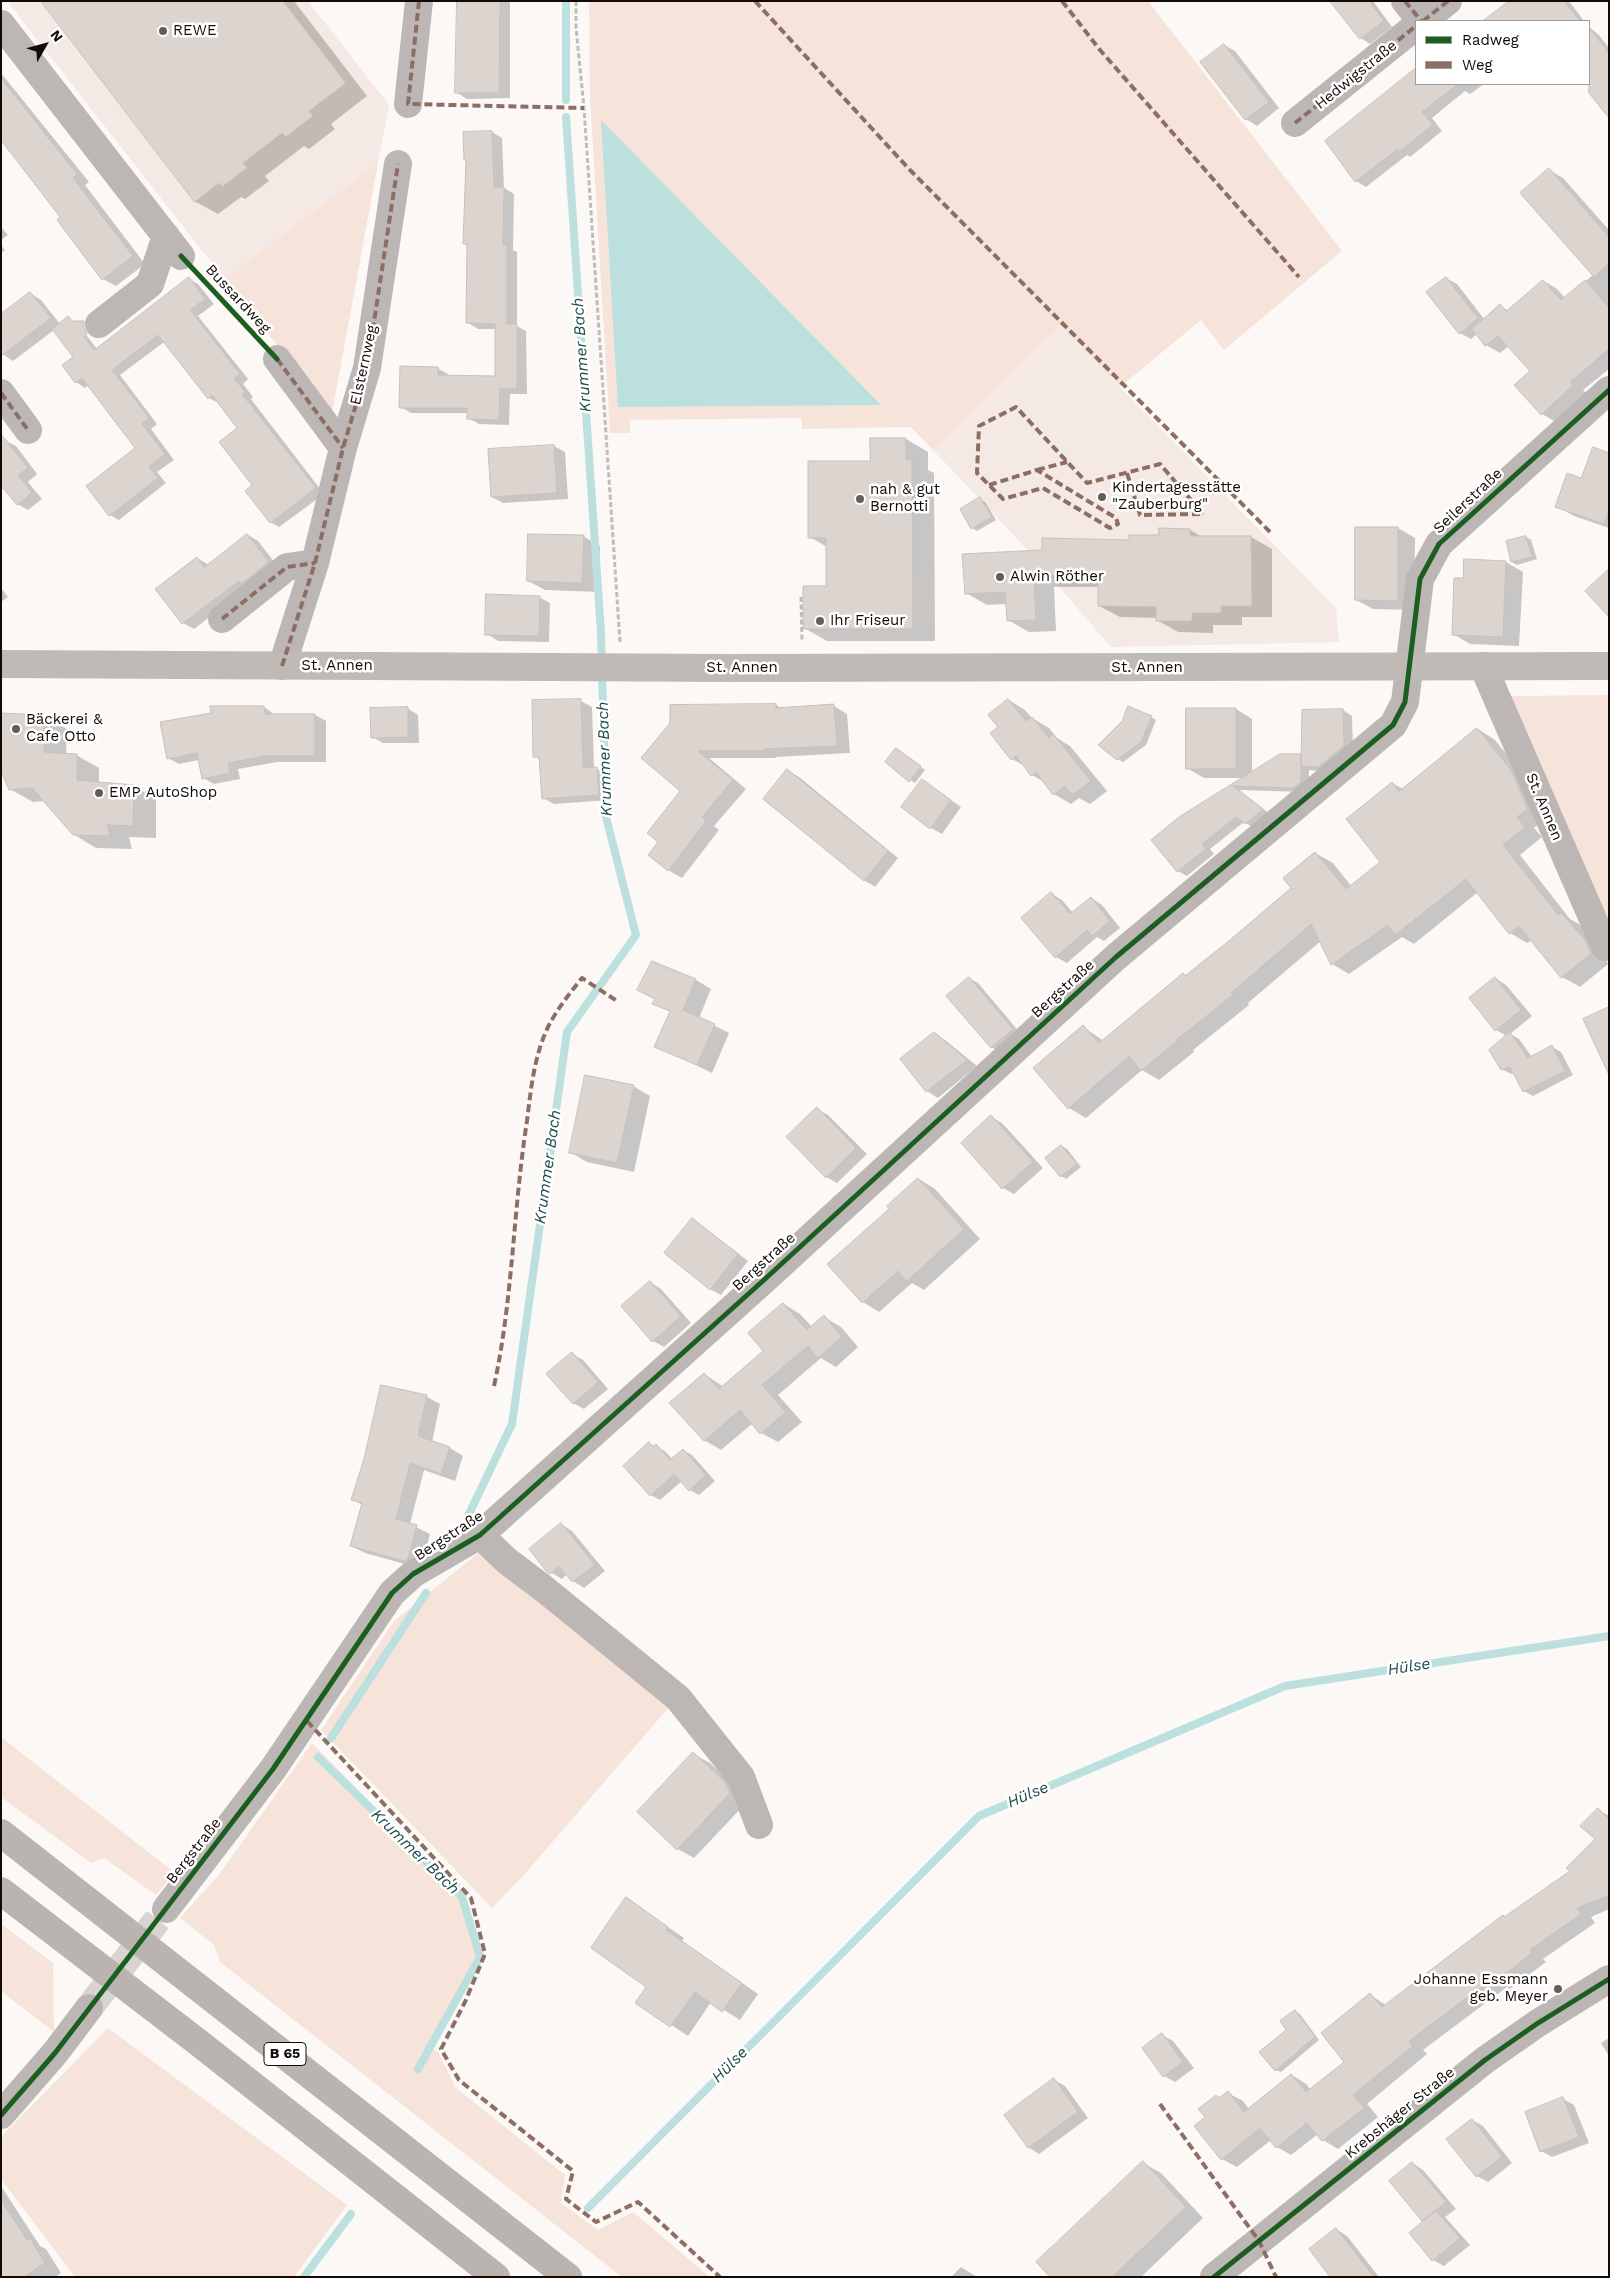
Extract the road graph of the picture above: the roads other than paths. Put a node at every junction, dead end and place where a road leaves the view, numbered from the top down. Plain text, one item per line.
1 (419, 1) edge
2 (1406, 1) edge
3 (1448, 1) edge
4 (1421, 20) edge
5 (1423, 20) edge
6 (1, 24) edge
7 (1415, 27) edge
8 (408, 104) dead end
9 (1295, 124) dead end
10 (398, 164) dead end
11 (99, 324) dead end
12 (276, 359) dead end
13 (1609, 390) edge
14 (1, 393) edge
15 (28, 430) dead end
16 (343, 448) junction
17 (315, 563) junction
18 (222, 619) dead end
19 (1, 664) edge
20 (282, 666) junction
21 (1483, 666) junction
22 (1609, 666) edge
23 (1409, 667) junction
24 (1604, 947) dead end
25 (480, 1534) junction
26 (759, 1825) dead end
27 (1, 1833) edge
28 (1, 1890) edge
29 (166, 1908) tunnel mouth
30 (1609, 1979) edge
31 (89, 2008) tunnel mouth
32 (1, 2115) edge
33 (496, 2277) edge
34 (568, 2277) edge
35 (1214, 2277) edge

1 - 8 street
2 - 4 street
3 - 5 street
6 - 11 street
7 - 9 street, Hedwigstraße
10 - 16 street, Elsternweg
12 - 16 street
13 - 23 street, Seilerstraße
14 - 15 street
16 - 17 street, Elsternweg
17 - 18 street
17 - 20 street, Elsternweg
19 - 20 main road, St. Annen
20 - 23 main road, St. Annen
21 - 22 main road, St. Annen
21 - 23 main road, St. Annen
21 - 24 street, St. Annen
23 - 25 street, Bergstraße
25 - 26 street
25 - 29 street, Bergstraße
27 - 34 highway, B 65
28 - 33 highway, B 65
30 - 35 street, Krebshäger Straße
31 - 32 street

